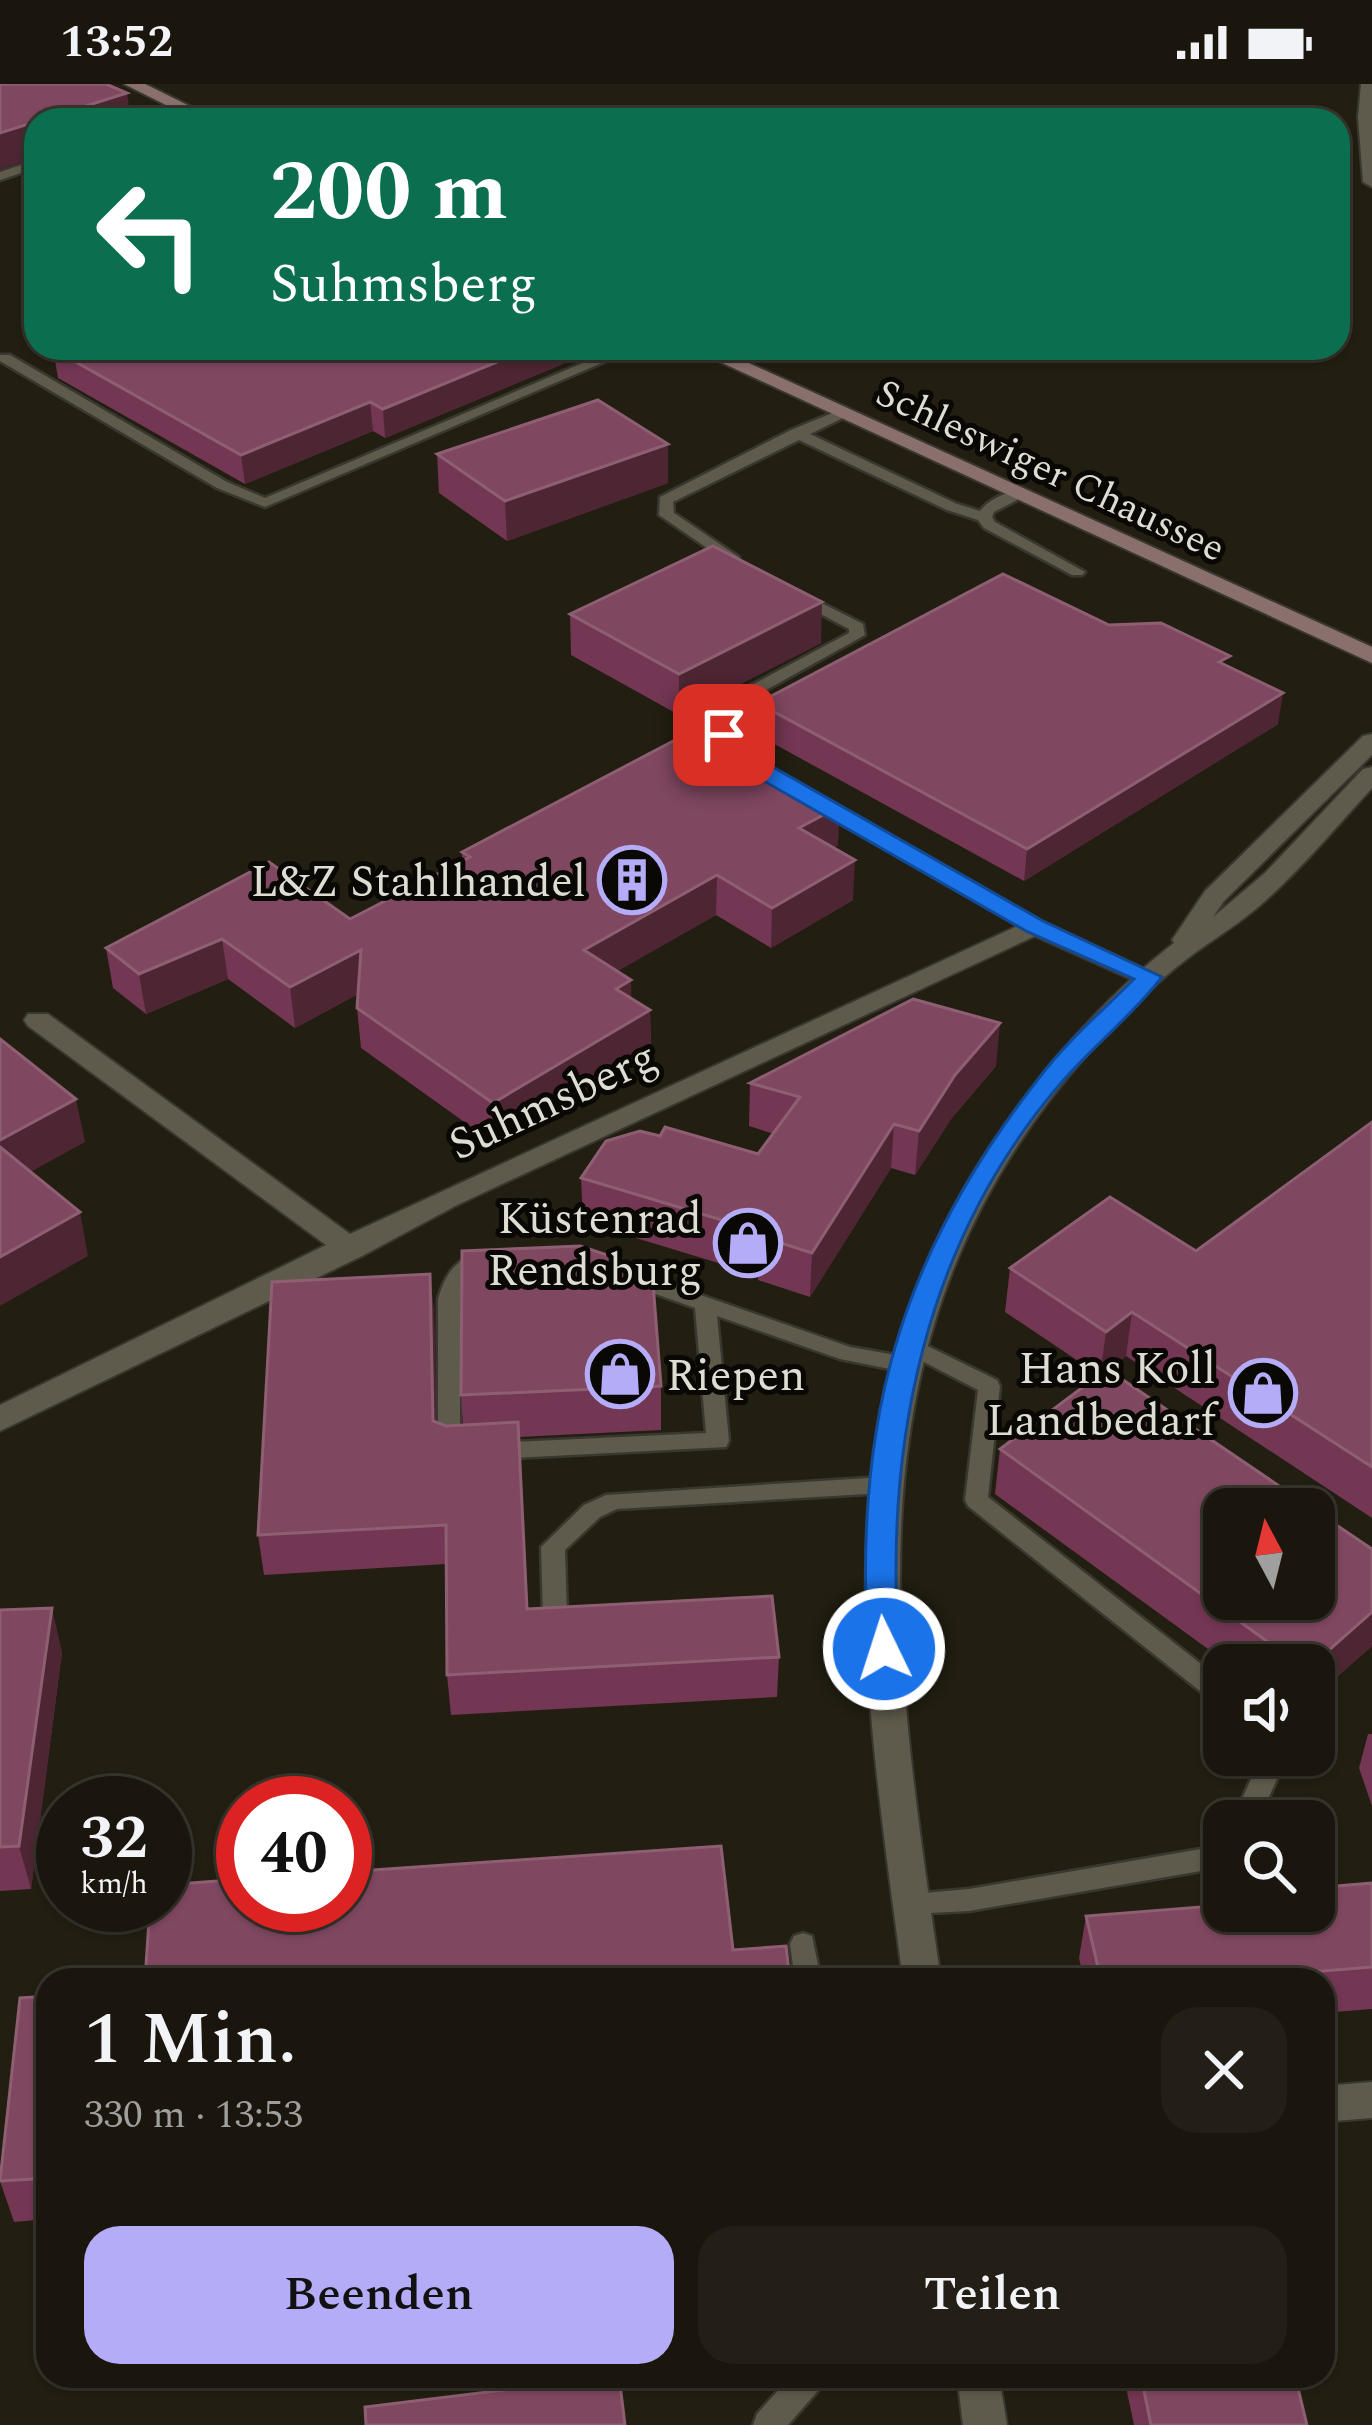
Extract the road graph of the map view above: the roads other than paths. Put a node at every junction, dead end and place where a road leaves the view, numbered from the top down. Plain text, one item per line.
1 (132, 84) edge
2 (1370, 84) edge
3 (184, 108) edge
4 (1372, 182) edge
5 (5, 358) dead end
6 (599, 360) edge
7 (726, 360) edge
8 (842, 413) junction
9 (796, 433) junction
10 (1018, 494) junction
11 (983, 517) junction
12 (743, 567) edge
13 (1077, 572) dead end
14 (781, 587) edge
15 (1372, 656) edge
16 (1372, 741) edge
17 (764, 772) edge
18 (1372, 774) edge
19 (806, 796) edge
20 (1035, 926) junction
21 (1175, 955) junction
22 (1150, 977) junction
23 (38, 1020) dead end
24 (351, 1249) junction
25 (512, 1252) edge
26 (608, 1270) edge
27 (705, 1302) junction
28 (907, 1354) junction
29 (0, 1419) edge
30 (883, 1485) junction
31 (556, 1616) edge
32 (1203, 1679) edge
33 (1203, 1860) edge
34 (911, 1904) junction
35 (803, 1944) dead end
36 (806, 1968) edge
37 (920, 1968) edge
38 (1372, 2100) edge
39 (1335, 2103) edge
40 (800, 2388) edge
41 (980, 2388) edge
42 (768, 2425) edge
43 (985, 2425) edge

1 - 3 main road
2 - 4 street
5 - 6 lane
7 - 8 main road, Schleswiger Chaussee
8 - 9 lane
8 - 10 main road, Schleswiger Chaussee
9 - 11 lane
9 - 12 lane
10 - 11 lane
10 - 15 main road, Schleswiger Chaussee
11 - 13 lane
14 - 17 lane
16 - 21 street
18 - 21 street
19 - 20 lane
20 - 22 street
20 - 24 street, Suhmsberg
21 - 22 street
22 - 28 street
23 - 24 street
24 - 29 street, Suhmsberg
25 - 27 lane
26 - 27 lane
27 - 28 lane
28 - 30 street
28 - 32 lane
30 - 31 lane
30 - 34 street
33 - 34 lane
34 - 37 street
35 - 36 lane
38 - 39 street
40 - 42 lane
41 - 43 street

